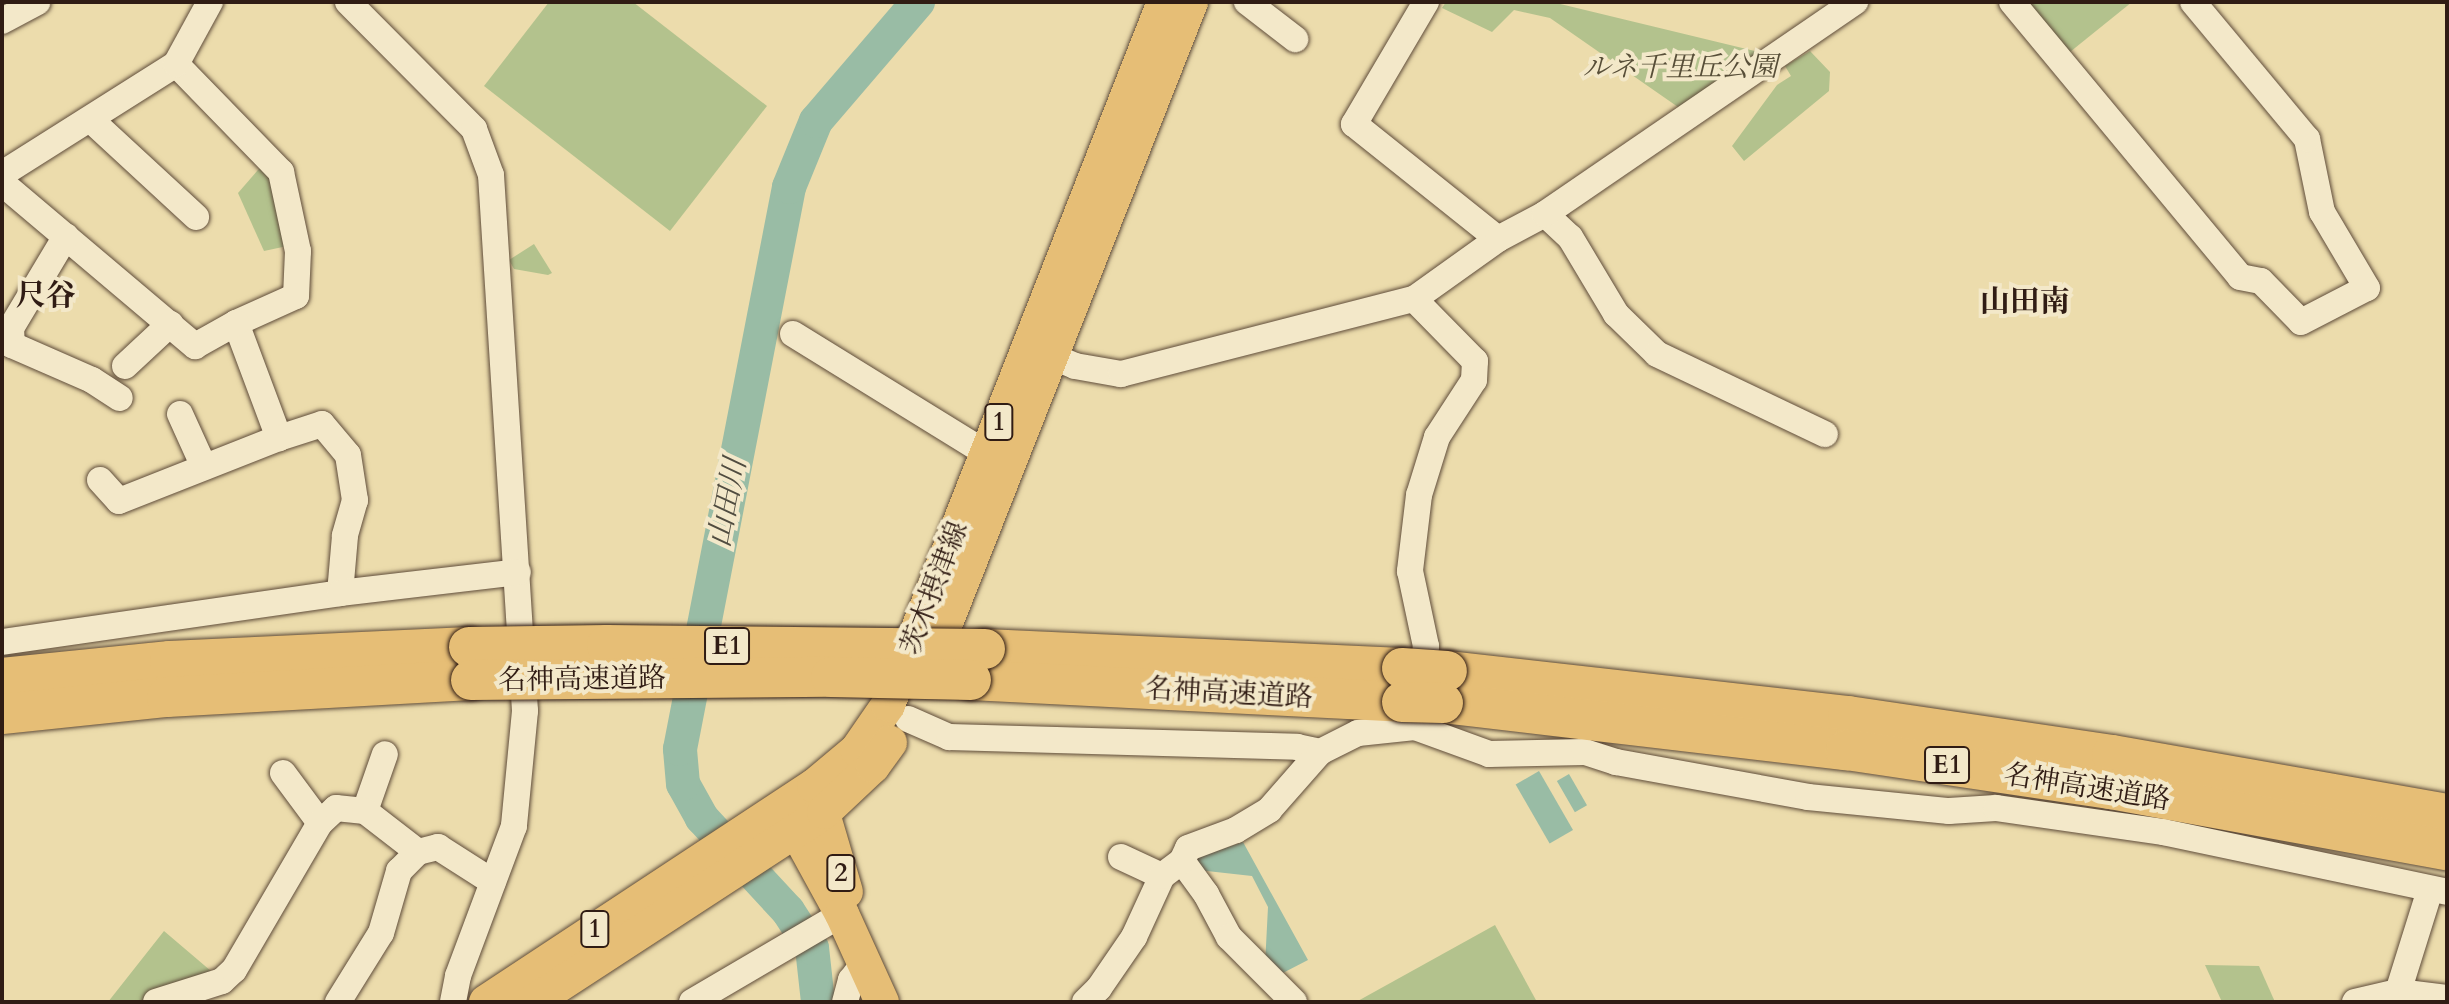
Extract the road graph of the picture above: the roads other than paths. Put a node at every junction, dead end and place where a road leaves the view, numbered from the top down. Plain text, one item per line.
1 (37, 2) edge
2 (210, 2) edge
3 (1164, 2) edge
4 (1191, 2) edge
5 (1247, 2) edge
6 (1426, 2) edge
7 (1855, 2) edge
8 (2012, 2) edge
9 (2193, 2) edge
10 (360, 7) edge
11 (5, 15) edge
12 (1295, 39) dead end
13 (176, 64) junction
14 (91, 120) junction
15 (2, 174) edge
16 (2, 183) edge
17 (1545, 214) junction
18 (196, 217) dead end
19 (66, 236) junction
20 (1498, 239) junction
21 (1414, 299) junction
22 (236, 323) junction
23 (170, 324) junction
24 (6, 332) edge
25 (793, 334) dead end
26 (1041, 352) junction
27 (125, 366) dead end
28 (120, 398) dead end
29 (180, 414) dead end
30 (1825, 434) dead end
31 (279, 438) junction
32 (987, 454) junction
33 (204, 467) junction
34 (100, 480) dead end
35 (518, 572) junction
36 (340, 593) junction
37 (2, 642) edge
38 (470, 664) junction
39 (2, 678) edge
40 (1422, 694) junction
41 (2, 714) edge
42 (908, 719) junction
43 (1320, 752) junction
44 (385, 754) dead end
45 (283, 773) dead end
46 (805, 808) junction
47 (365, 811) junction
48 (2447, 814) edge
49 (320, 823) junction
50 (2447, 850) edge
51 (418, 852) junction
52 (1121, 857) dead end
53 (713, 868) junction
54 (1172, 868) junction
55 (493, 882) junction
56 (2438, 891) edge
57 (830, 921) junction
58 (864, 963) junction
59 (2389, 997) edge
60 (2447, 998) edge
61 (156, 1002) edge
62 (338, 1002) edge
63 (453, 1002) edge
64 (486, 1002) edge
65 (533, 1002) edge
66 (692, 1002) edge
67 (845, 1002) edge
68 (882, 1002) edge
69 (1085, 1002) edge
70 (1294, 1002) edge
71 (2355, 1002) edge

1 - 11 street
2 - 13 street
3 - 26 main road, 茨木摂津線 / 1
4 - 26 main road, 茨木摂津線 / 1
5 - 12 street
6 - 20 street
7 - 17 street
8 - 9 street
10 - 35 street
13 - 14 street
13 - 22 street
14 - 15 street
14 - 18 street
16 - 19 street
17 - 20 street
17 - 30 street
19 - 23 street
19 - 24 street
20 - 21 street
21 - 26 street
21 - 40 street
22 - 23 street
22 - 31 street
23 - 27 street
24 - 28 street
25 - 32 street
26 - 32 main road, 茨木摂津線 / 1
26 - 42 main road, 茨木摂津線 / 1
29 - 33 street
31 - 33 street
31 - 36 street
32 - 46 main road, 茨木摂津線 / 1
33 - 34 street
35 - 36 street
35 - 55 street
36 - 37 street
38 - 39 highway, 名神高速道路 / E1
38 - 40 highway, 名神高速道路 / E1, bridge
38 - 41 highway, 名神高速道路 / E1
40 - 43 street
40 - 48 highway, 名神高速道路 / E1
40 - 50 highway, 名神高速道路 / E1
40 - 56 street
42 - 43 street
42 - 46 main road, 茨木摂津線 / 1
43 - 54 street
44 - 47 street
45 - 49 street
46 - 53 main road, 茨木摂津線 / 1
46 - 57 main road, 2
46 - 58 main road, 2
47 - 49 street
47 - 51 street
49 - 61 street
51 - 55 street
51 - 62 street
52 - 54 street
53 - 64 main road, 茨木摂津線 / 1
53 - 65 main road, 茨木摂津線 / 1
54 - 69 street
54 - 70 street
55 - 63 street
56 - 59 street
57 - 58 main road, 2
57 - 66 street
58 - 67 street
58 - 68 main road, 2
59 - 60 street
59 - 71 street

